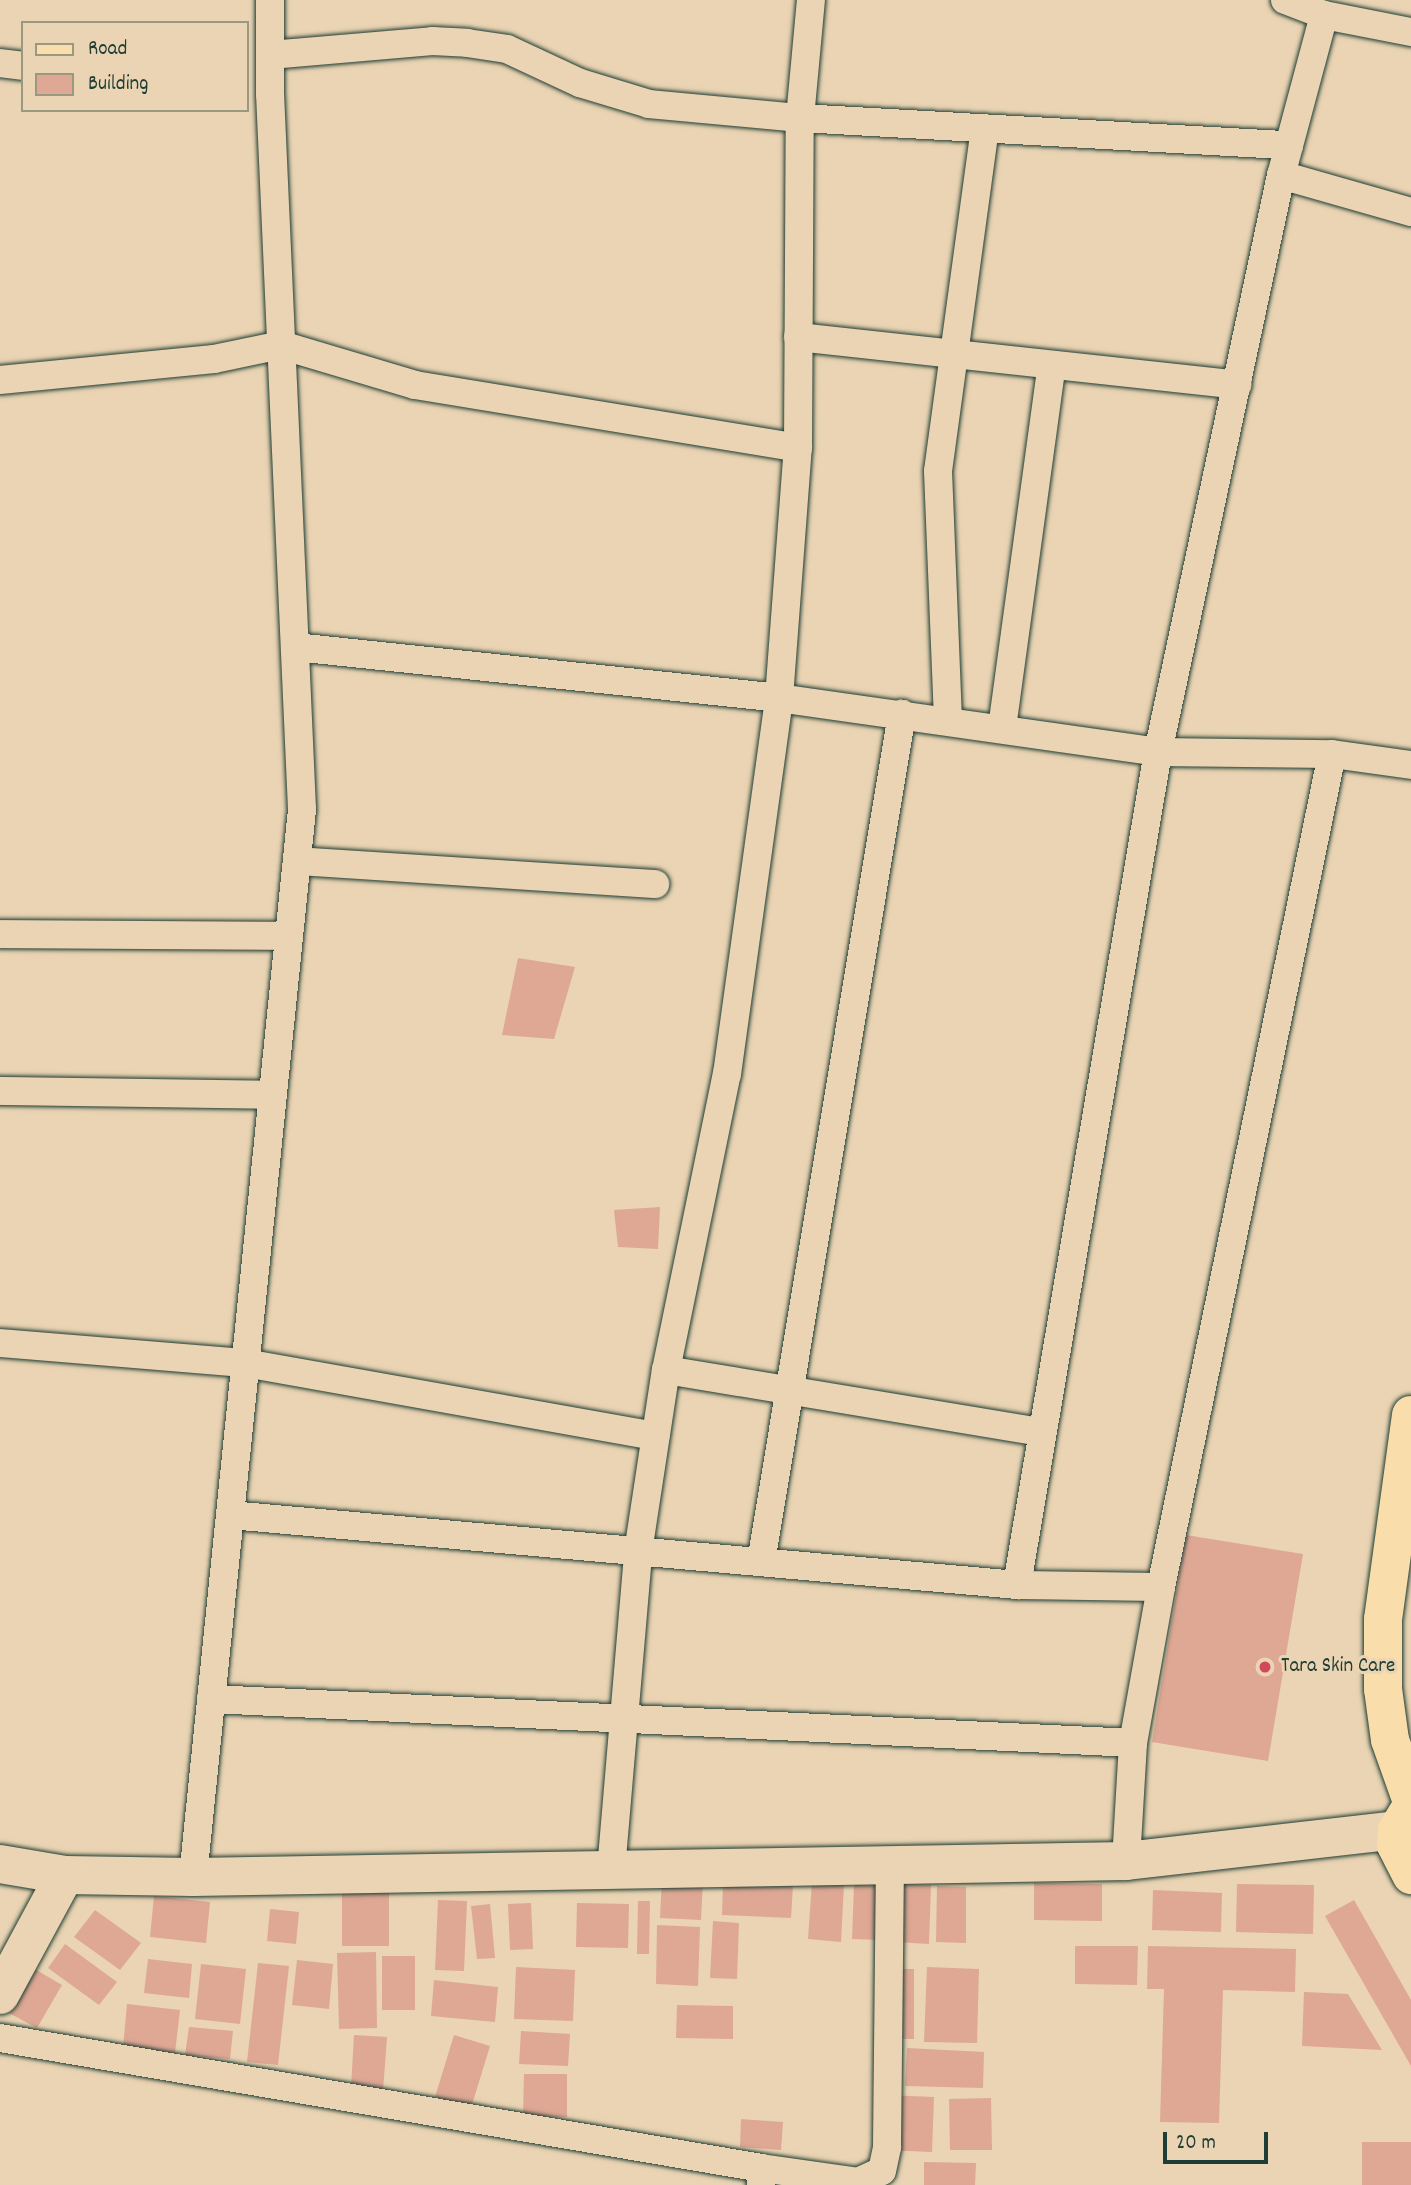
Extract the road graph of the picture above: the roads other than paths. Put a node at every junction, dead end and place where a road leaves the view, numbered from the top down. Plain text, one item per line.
1 (270, 0) edge
2 (811, 0) edge
3 (1285, 0) edge
4 (1324, 15) junction
5 (1411, 32) edge
6 (270, 55) junction
7 (0, 63) edge
8 (21, 66) edge
9 (258, 93) edge
10 (800, 118) junction
11 (985, 128) junction
12 (1289, 145) junction
13 (1281, 175) junction
14 (1411, 212) edge
15 (798, 337) junction
16 (281, 345) junction
17 (954, 354) junction
18 (1052, 365) junction
19 (0, 380) edge
20 (1237, 385) junction
21 (798, 448) junction
22 (295, 647) junction
23 (779, 698) junction
24 (902, 714) junction
25 (948, 720) junction
26 (1002, 728) junction
27 (1158, 752) junction
28 (1332, 754) junction
29 (1411, 765) edge
30 (297, 862) junction
31 (655, 884) dead end
32 (0, 934) edge
33 (289, 936) junction
34 (0, 1091) edge
35 (273, 1095) junction
36 (0, 1343) edge
37 (245, 1363) junction
38 (666, 1370) junction
39 (788, 1391) junction
40 (1411, 1415) edge
41 (1042, 1432) junction
42 (656, 1436) junction
43 (230, 1515) junction
44 (638, 1552) junction
45 (761, 1562) junction
46 (1017, 1585) junction
47 (1161, 1587) junction
48 (211, 1699) junction
49 (623, 1721) junction
50 (1133, 1743) junction
51 (1406, 1812) edge
52 (1126, 1861) junction
53 (0, 1864) edge
54 (890, 1865) junction
55 (611, 1870) junction
56 (65, 1875) junction
57 (1411, 1875) edge
58 (193, 1877) junction
59 (0, 1996) edge
60 (0, 2038) edge
61 (761, 2176) edge

1 - 6 street
2 - 10 street
3 - 4 street
4 - 5 street
4 - 12 street
6 - 9 street
6 - 10 street
7 - 8 street
9 - 16 street
10 - 11 street
10 - 15 street
11 - 12 street
11 - 17 street
12 - 13 street
13 - 14 street
13 - 20 street
15 - 17 street
15 - 21 street
16 - 19 street
16 - 21 street
16 - 22 street
17 - 18 street
17 - 25 street
18 - 20 street
18 - 26 street
20 - 27 street
21 - 23 street
22 - 23 street
22 - 30 street
23 - 24 street
23 - 38 street
24 - 25 street
24 - 39 street
25 - 26 street
26 - 27 street
27 - 28 street
27 - 41 street
28 - 29 street
28 - 47 street
30 - 31 street
30 - 33 street
32 - 33 street
33 - 35 street
34 - 35 street
35 - 37 street
36 - 37 street
37 - 42 street
37 - 43 street
38 - 39 street
38 - 42 street
39 - 41 street
39 - 45 street
40 - 51 main road
41 - 46 street
42 - 44 street
43 - 44 street
43 - 48 street
44 - 45 street
44 - 49 street
45 - 46 street
46 - 47 street
47 - 50 street
48 - 49 street
48 - 58 street
49 - 50 street
49 - 55 street
50 - 52 street
51 - 52 main road
51 - 57 main road
52 - 54 main road
53 - 56 main road
54 - 55 main road
54 - 61 street
55 - 58 main road
56 - 58 main road
56 - 59 main road
60 - 61 street

